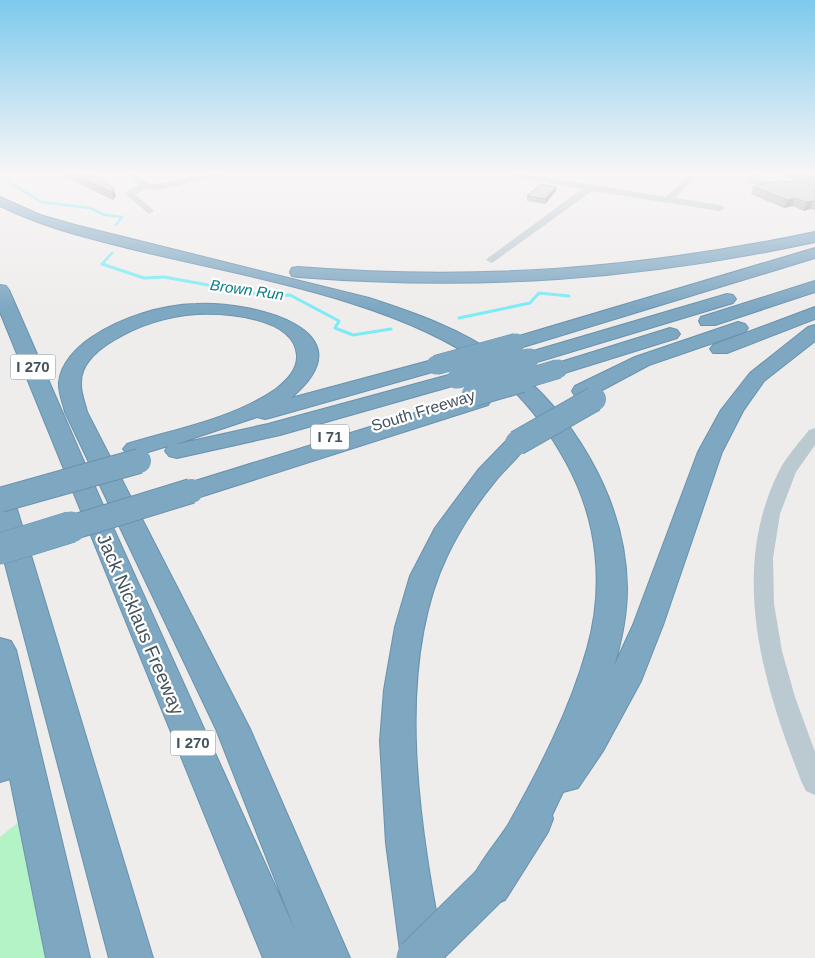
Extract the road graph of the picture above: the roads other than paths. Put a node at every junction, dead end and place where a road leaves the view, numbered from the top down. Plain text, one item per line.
1 (37, 219) edge
2 (548, 219) edge
3 (70, 228) junction
4 (815, 237) edge
5 (815, 254) edge
6 (815, 259) edge
7 (492, 260) dead end
8 (815, 270) edge
9 (815, 286) edge
10 (0, 290) edge
11 (815, 300) edge
12 (815, 313) edge
13 (815, 331) edge
14 (522, 351) junction
15 (446, 373) junction
16 (589, 395) junction
17 (815, 434) edge
18 (137, 455) junction
19 (0, 486) edge
20 (188, 486) junction
21 (0, 496) edge
22 (0, 500) edge
23 (0, 536) edge
24 (0, 549) edge
25 (3, 662) edge
26 (0, 766) edge
27 (815, 783) edge
28 (524, 832) junction
29 (68, 958) edge
30 (131, 958) edge
31 (285, 958) edge
32 (328, 958) edge
33 (416, 958) edge
34 (423, 958) edge

1 - 3 highway
2 - 7 street
3 - 4 highway
3 - 28 highway
5 - 14 highway
6 - 14 highway
8 - 14 highway, South Freeway
9 - 20 highway, bridge
10 - 31 highway, Jack Nicklaus Freeway / I 270
11 - 16 highway
12 - 16 highway
13 - 28 highway
14 - 15 highway, South Freeway, bridge
15 - 18 highway
15 - 18 highway
16 - 34 highway, bridge
17 - 27 street
18 - 19 highway
18 - 22 highway, bridge
18 - 32 highway
20 - 23 highway
20 - 24 highway, bridge
21 - 30 highway
25 - 26 highway
25 - 29 highway
28 - 33 highway, bridge

